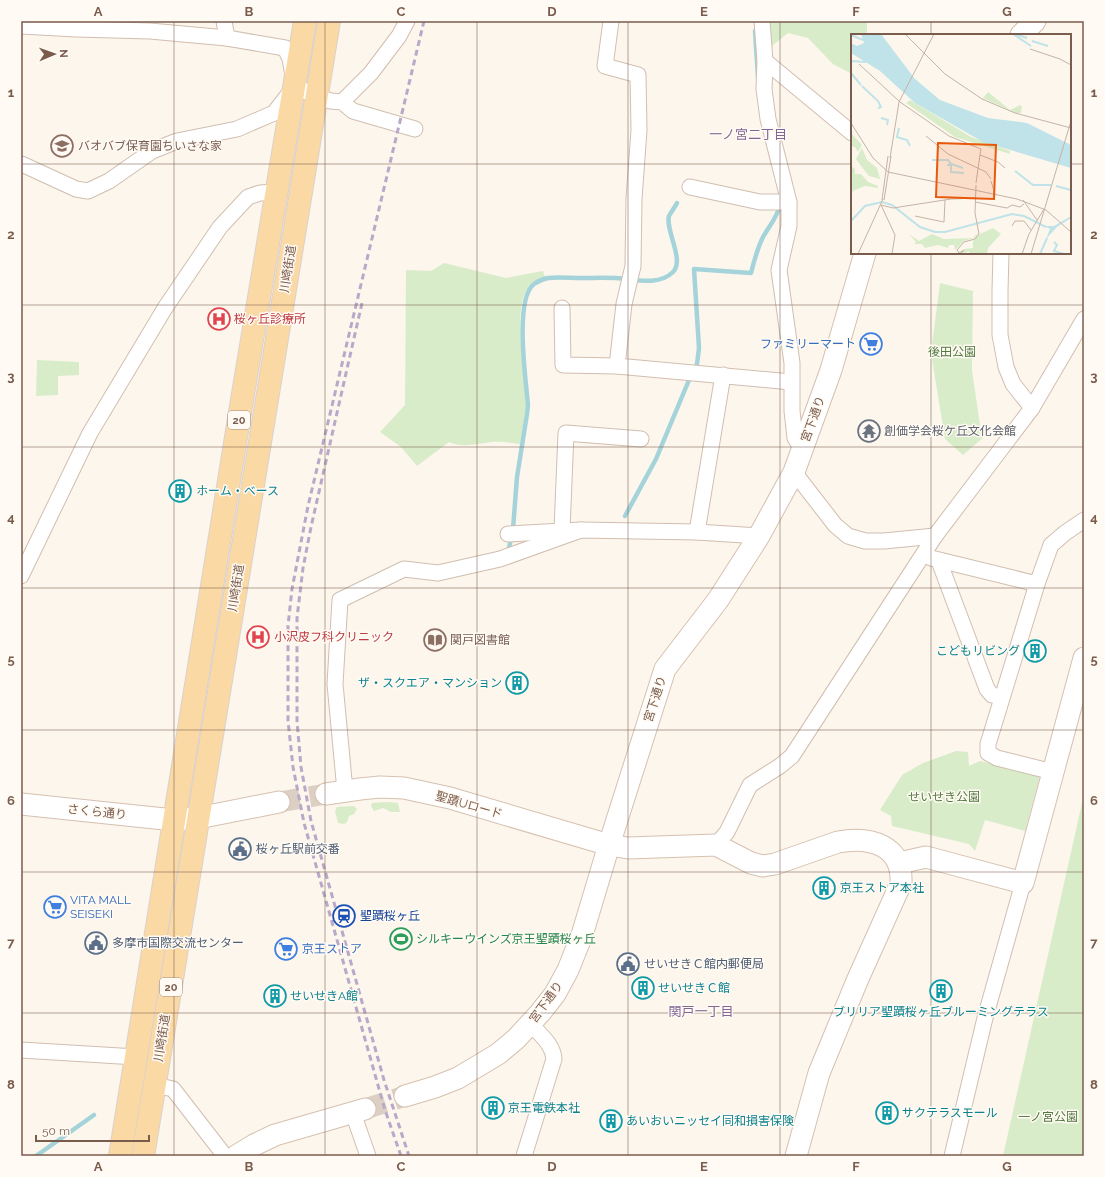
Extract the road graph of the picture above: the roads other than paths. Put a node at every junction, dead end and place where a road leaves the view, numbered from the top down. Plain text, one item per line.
1 (224, 21) edge
2 (305, 21) edge
3 (329, 21) edge
4 (407, 21) edge
5 (611, 21) edge
6 (762, 21) edge
7 (1035, 21) edge
8 (75, 25) edge
9 (21, 26) edge
10 (149, 26) edge
11 (1022, 34) edge
12 (227, 38) junction
13 (765, 61) junction
14 (294, 86) junction
15 (317, 97) junction
16 (342, 102) junction
17 (415, 130) dead end
18 (851, 132) edge
19 (21, 164) edge
20 (690, 187) dead end
21 (277, 192) junction
22 (783, 202) junction
23 (865, 254) edge
24 (1001, 254) edge
25 (562, 308) dead end
26 (1084, 319) edge
27 (617, 366) junction
28 (723, 375) junction
29 (791, 382) junction
30 (1032, 408) junction
31 (641, 439) dead end
32 (802, 449) junction
33 (794, 472) junction
34 (1084, 520) edge
35 (562, 530) junction
36 (580, 530) junction
37 (697, 532) junction
38 (508, 534) dead end
39 (758, 536) junction
40 (935, 536) junction
41 (924, 556) junction
42 (939, 561) junction
43 (21, 576) edge
44 (1037, 584) junction
45 (1084, 658) edge
46 (1002, 697) junction
47 (1053, 772) junction
48 (336, 792) joint
49 (278, 802) tunnel mouth
50 (21, 804) edge
51 (198, 818) junction
52 (174, 820) junction
53 (609, 845) junction
54 (716, 845) junction
55 (899, 863) junction
56 (1023, 883) junction
57 (531, 1024) junction
58 (21, 1050) edge
59 (136, 1057) junction
60 (155, 1085) junction
61 (405, 1096) tunnel mouth
62 (359, 1111) joint
63 (120, 1156) edge
64 (143, 1156) edge
65 (225, 1156) edge
66 (236, 1156) edge
67 (368, 1156) edge
68 (524, 1156) edge
69 (796, 1156) edge
70 (952, 1156) edge

1 - 12 street
2 - 14 main road, 川崎街道 / 20
3 - 15 main road, 川崎街道 / 20
4 - 16 street
5 - 27 street
6 - 13 street
7 - 11 street
8 - 9 street
8 - 10 street
10 - 12 street
12 - 14 street
13 - 18 street
13 - 22 street
14 - 15 street
14 - 19 street
14 - 21 main road, 川崎街道 / 20
15 - 16 street
15 - 51 main road, 川崎街道 / 20
16 - 17 street
20 - 22 street
21 - 43 street
21 - 52 main road, 川崎街道 / 20
22 - 29 street
23 - 32 street, 宮下通り
24 - 30 street
25 - 27 street
26 - 30 street
27 - 28 street
28 - 29 street
28 - 37 street
29 - 32 street
30 - 40 street
31 - 35 street
32 - 33 street, 宮下通り
33 - 39 street, 宮下通り
33 - 40 street
34 - 44 street
35 - 36 street
35 - 38 street
36 - 37 street
36 - 48 street
37 - 39 street
39 - 53 street, 宮下通り
40 - 41 street
41 - 42 street
41 - 54 street
42 - 44 street
42 - 46 street
44 - 46 street
45 - 47 street
46 - 47 street
47 - 56 street
48 - 53 street, 聖蹟Uロード
49 - 51 street
50 - 52 street, さくら通り
51 - 52 street
51 - 60 main road, 川崎街道 / 20
52 - 59 main road, 川崎街道 / 20
53 - 54 street, 聖蹟Uロード
53 - 57 street, 宮下通り
54 - 55 street
55 - 56 street
55 - 69 street
56 - 70 street
57 - 61 street, 宮下通り
57 - 68 street
58 - 59 street
59 - 63 main road, 川崎街道 / 20
60 - 64 main road, 川崎街道 / 20
60 - 65 street
62 - 66 street
62 - 67 street

